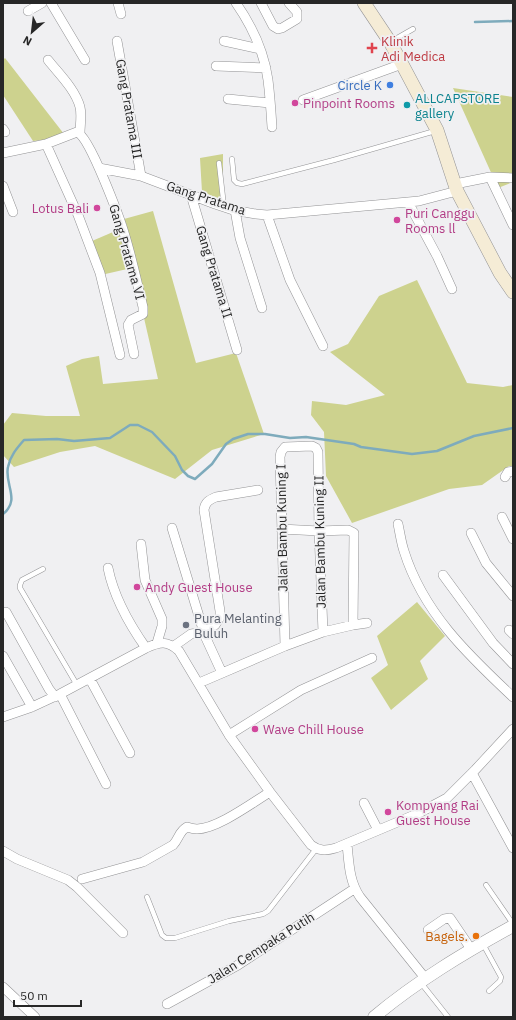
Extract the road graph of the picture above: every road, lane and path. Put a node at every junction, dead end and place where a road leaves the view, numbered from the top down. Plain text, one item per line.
1 (42, 3) edge
2 (51, 3) edge
3 (118, 3) edge
4 (236, 3) edge
5 (261, 3) edge
6 (290, 3) edge
7 (364, 3) edge
8 (28, 11) dead end
9 (121, 14) dead end
10 (413, 29) dead end
11 (117, 41) dead end
12 (224, 41) dead end
13 (390, 42) junction
14 (260, 49) junction
15 (48, 60) dead end
16 (84, 60) dead end
17 (402, 64) junction
18 (216, 66) dead end
19 (266, 68) junction
20 (228, 99) dead end
21 (303, 100) dead end
22 (270, 103) junction
23 (272, 127) dead end
24 (80, 133) junction
25 (442, 138) junction
26 (46, 144) junction
27 (3, 153) edge
28 (232, 159) dead end
29 (219, 163) dead end
30 (98, 168) junction
31 (141, 176) junction
32 (490, 177) junction
33 (513, 178) edge
34 (3, 186) edge
35 (456, 187) junction
36 (191, 195) junction
37 (408, 202) junction
38 (224, 207) junction
39 (235, 210) junction
40 (13, 212) dead end
41 (267, 215) junction
42 (513, 225) edge
43 (452, 289) dead end
44 (513, 292) edge
45 (262, 308) dead end
46 (323, 346) dead end
47 (237, 350) dead end
48 (134, 354) dead end
49 (120, 355) dead end
50 (318, 452) joint
51 (513, 471) edge
52 (505, 477) dead end
53 (258, 490) dead end
54 (502, 518) dead end
55 (398, 524) dead end
56 (172, 528) dead end
57 (281, 529) junction
58 (319, 531) junction
59 (471, 533) dead end
60 (513, 539) edge
61 (141, 544) dead end
62 (108, 568) dead end
63 (43, 570) dead end
64 (443, 575) dead end
65 (513, 596) edge
66 (6, 612) dead end
67 (367, 623) dead end
68 (353, 625) junction
69 (204, 632) junction
70 (323, 632) junction
71 (157, 643) junction
72 (174, 646) junction
73 (285, 646) junction
74 (146, 648) junction
75 (3, 656) edge
76 (372, 658) dead end
77 (513, 664) edge
78 (222, 673) junction
79 (90, 679) junction
80 (199, 683) junction
81 (77, 686) junction
82 (57, 695) junction
83 (513, 697) edge
84 (32, 707) junction
85 (3, 716) edge
86 (229, 735) junction
87 (511, 736) edge
88 (130, 753) dead end
89 (472, 773) junction
90 (106, 784) dead end
91 (270, 792) junction
92 (364, 804) dead end
93 (378, 830) junction
94 (347, 844) junction
95 (513, 848) edge
96 (316, 849) junction
97 (3, 851) edge
98 (82, 879) dead end
99 (486, 885) dead end
100 (354, 889) junction
101 (147, 897) dead end
102 (513, 925) edge
103 (428, 930) dead end
104 (123, 933) dead end
105 (483, 943) junction
106 (471, 949) junction
107 (422, 980) junction
108 (3, 987) edge
109 (489, 991) dead end
110 (167, 1004) dead end
111 (35, 1017) edge
112 (374, 1017) edge
113 (448, 1017) edge

1 - 8 street
2 - 16 street
3 - 9 street
4 - 14 street
5 - 6 street
7 - 13 main road
10 - 13 lane
11 - 31 street, Gang Pratama III
12 - 14 street
13 - 17 main road
14 - 19 street
15 - 24 street
17 - 21 street
17 - 25 main road
18 - 19 street
19 - 22 street
20 - 22 street
22 - 23 street
24 - 26 street
24 - 30 street
25 - 28 lane
25 - 35 main road
26 - 27 street
26 - 49 street
29 - 38 lane
30 - 31 street, Gang Pratama
30 - 48 street, Gang Pratama VI
31 - 36 street, Gang Pratama
32 - 33 street, Gang Pratama
32 - 35 street, Gang Pratama
32 - 42 street
34 - 40 street
35 - 37 street, Gang Pratama
35 - 44 main road
36 - 38 street, Gang Pratama
36 - 47 street, Gang Pratama II
37 - 41 street, Gang Pratama
37 - 43 street
38 - 39 street, Gang Pratama
39 - 41 street, Gang Pratama
39 - 45 street
41 - 46 street
50 - 57 street, Jalan Bambu Kuning I
50 - 58 street, Jalan Bambu Kuning II
51 - 52 street
53 - 69 street
54 - 60 street
55 - 83 street
56 - 69 street
57 - 58 street
57 - 73 street, Jalan Bambu Kuning I
58 - 68 street
58 - 70 street, Jalan Bambu Kuning II
59 - 65 street
61 - 71 street
62 - 74 street
63 - 81 lane
64 - 77 street
66 - 82 street
67 - 68 street
68 - 70 street
69 - 72 street
69 - 78 street
70 - 73 street
71 - 72 street
71 - 74 street
72 - 80 street
73 - 78 street
74 - 79 street
75 - 84 street
76 - 86 street
78 - 80 street
79 - 81 street
79 - 88 street
80 - 86 street
81 - 82 street
82 - 84 street
82 - 90 street
84 - 85 street
86 - 91 street
87 - 89 street
89 - 93 street
89 - 95 street
91 - 96 street
91 - 98 street
92 - 93 street
93 - 94 street
94 - 96 street
94 - 100 street
96 - 101 lane
97 - 104 street
99 - 102 lane
100 - 107 street
100 - 110 street, Jalan Cempaka Putih
102 - 105 street
103 - 106 street
105 - 106 street
105 - 109 lane
106 - 107 street
107 - 112 street
107 - 113 lane
108 - 111 street

